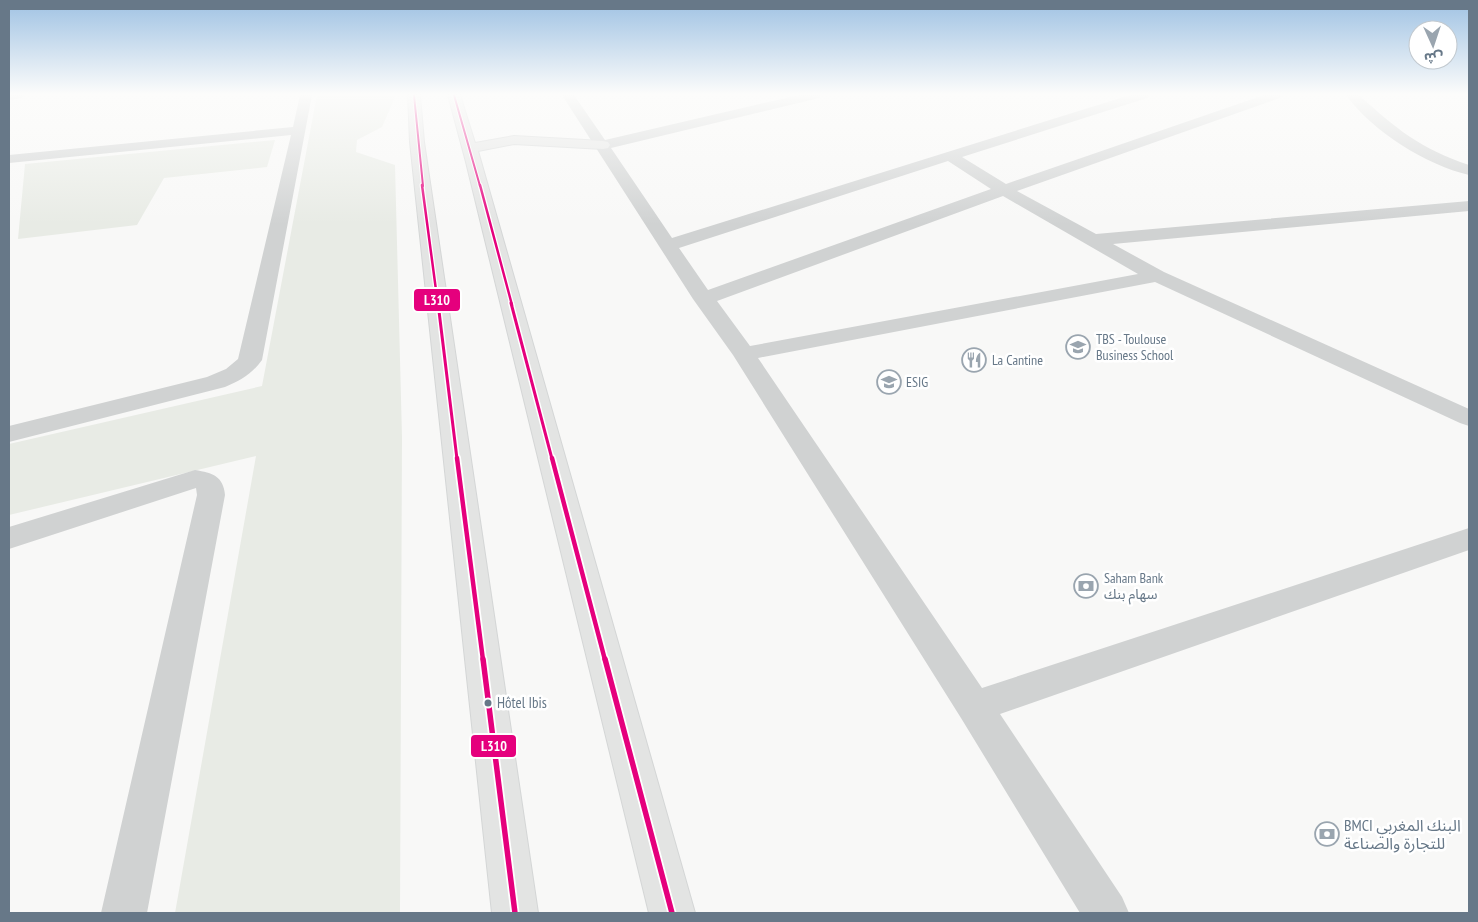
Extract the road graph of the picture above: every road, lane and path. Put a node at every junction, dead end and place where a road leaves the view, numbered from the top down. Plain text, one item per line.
1 (216, 138) edge
2 (297, 138) edge
3 (418, 138) edge
4 (477, 138) edge
5 (503, 138) edge
6 (554, 138) edge
7 (598, 138) edge
8 (635, 138) edge
9 (1010, 138) edge
10 (1153, 138) edge
11 (1402, 138) edge
12 (600, 141) junction
13 (1460, 153) dead end
14 (1433, 156) junction
15 (951, 157) junction
16 (9, 158) edge
17 (1469, 170) edge
18 (1004, 190) junction
19 (1469, 206) edge
20 (1091, 240) junction
21 (668, 246) junction
22 (1157, 276) junction
23 (702, 299) junction
24 (744, 354) junction
25 (1469, 418) edge
26 (9, 434) edge
27 (9, 538) edge
28 (1469, 540) edge
29 (974, 707) junction
30 (124, 913) edge
31 (515, 913) edge
32 (672, 913) edge
33 (1106, 913) edge

1 - 16 street
2 - 26 street
3 - 31 highway
4 - 32 highway
5 - 12 highway
6 - 12 highway
7 - 12 street
8 - 12 street
9 - 15 street
10 - 18 street
11 - 14 street
12 - 21 street
13 - 14 street
14 - 17 street
15 - 18 street
15 - 21 street
18 - 20 street
18 - 23 street
19 - 20 street
20 - 22 street
21 - 23 street
22 - 24 street
22 - 25 street
23 - 24 street
24 - 29 street
27 - 30 street
28 - 29 street
29 - 33 street

